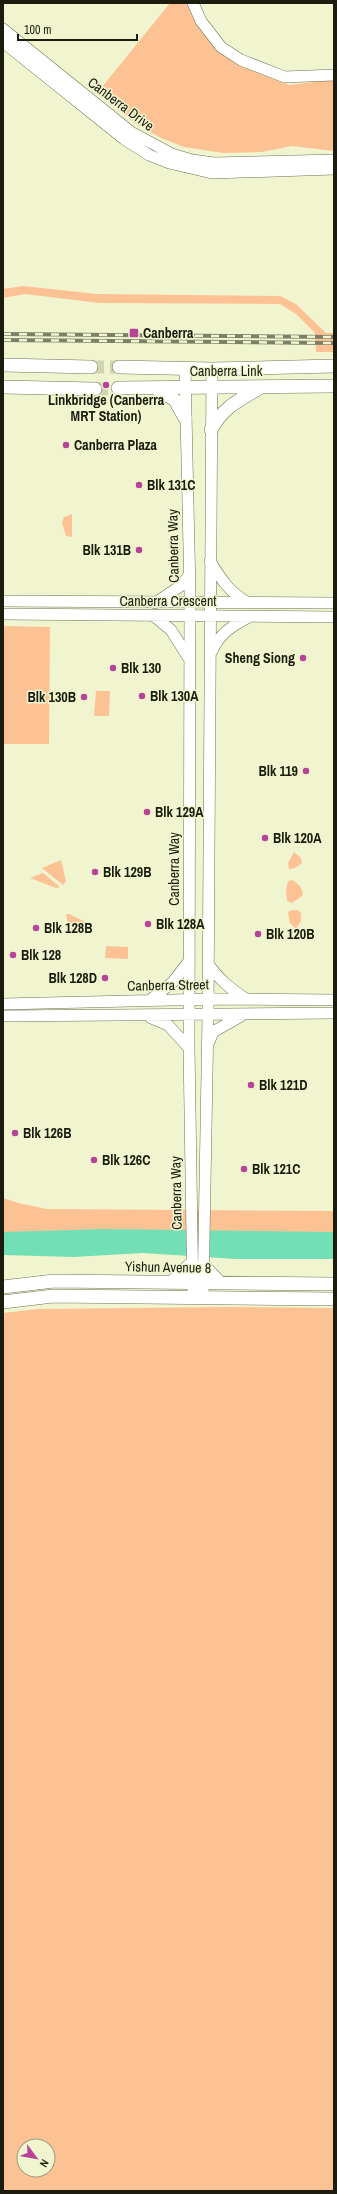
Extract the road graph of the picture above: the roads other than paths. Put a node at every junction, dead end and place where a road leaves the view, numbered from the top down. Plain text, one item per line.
1 (193, 3) edge
2 (3, 30) edge
3 (3, 42) edge
4 (334, 75) edge
5 (334, 160) edge
6 (334, 169) edge
7 (3, 365) edge
8 (334, 366) edge
9 (91, 367) tunnel mouth
10 (119, 367) tunnel mouth
11 (185, 368) junction
12 (212, 369) junction
13 (334, 386) edge
14 (3, 387) edge
15 (118, 388) tunnel mouth
16 (155, 388) junction
17 (185, 388) junction
18 (212, 388) junction
19 (261, 388) junction
20 (95, 389) tunnel mouth
21 (186, 418) junction
22 (211, 430) junction
23 (210, 561) junction
24 (189, 575) junction
25 (3, 602) edge
26 (56, 602) junction
27 (154, 603) junction
28 (189, 603) junction
29 (248, 603) junction
30 (334, 603) edge
31 (210, 604) junction
32 (3, 614) edge
33 (61, 615) junction
34 (190, 615) junction
35 (210, 615) junction
36 (154, 616) junction
37 (252, 616) junction
38 (334, 616) edge
39 (211, 652) junction
40 (188, 657) junction
41 (190, 960) junction
42 (208, 964) junction
43 (208, 999) junction
44 (246, 999) junction
45 (150, 1000) junction
46 (190, 1000) junction
47 (334, 1000) edge
48 (3, 1004) edge
49 (334, 1014) edge
50 (243, 1015) junction
51 (3, 1016) edge
52 (145, 1016) junction
53 (189, 1016) junction
54 (208, 1016) junction
55 (208, 1046) junction
56 (189, 1048) junction
57 (198, 1264) junction
58 (171, 1283) junction
59 (198, 1283) junction
60 (220, 1283) junction
61 (334, 1284) edge
62 (3, 1287) edge
63 (198, 1298) junction
64 (334, 1299) edge
65 (3, 1302) edge

1 - 4 street
2 - 5 street, Canberra Drive
3 - 6 street, Canberra Drive
7 - 9 main road
8 - 12 main road, Canberra Link
10 - 11 main road, Canberra Link
11 - 12 main road, Canberra Link
11 - 17 street, Canberra Way
12 - 18 street, Canberra Way
13 - 19 main road, Canberra Link
14 - 20 main road
15 - 16 main road, Canberra Link
16 - 17 main road, Canberra Link
16 - 21 main road
17 - 18 main road, Canberra Link
17 - 21 street, Canberra Way
18 - 19 main road, Canberra Link
18 - 22 street, Canberra Way
19 - 22 main road
21 - 24 street, Canberra Way
22 - 23 street, Canberra Way
23 - 29 street
23 - 31 street, Canberra Way
24 - 27 street
24 - 28 street, Canberra Way
25 - 26 street, Canberra Crescent
26 - 27 street, Canberra Crescent
26 - 33 street
27 - 28 street, Canberra Crescent
28 - 31 street, Canberra Crescent
28 - 34 street, Canberra Way
29 - 30 street, Canberra Crescent
29 - 31 street, Canberra Crescent
31 - 35 street, Canberra Way
32 - 33 street, Canberra Crescent
33 - 36 street, Canberra Crescent
34 - 35 street, Canberra Crescent
34 - 36 street, Canberra Crescent
34 - 40 street, Canberra Way
35 - 37 street, Canberra Crescent
35 - 39 street, Canberra Way
36 - 40 street
37 - 38 street, Canberra Crescent
37 - 39 street
39 - 42 street, Canberra Way
40 - 41 street, Canberra Way
41 - 45 street
41 - 46 street, Canberra Way
42 - 43 street, Canberra Way
42 - 44 street
43 - 44 street, Canberra Street
43 - 46 street, Canberra Street
43 - 54 street, Canberra Way
44 - 47 street, Canberra Street
45 - 46 street, Canberra Street
45 - 48 street, Canberra Street
46 - 53 street, Canberra Way
49 - 50 street
50 - 54 street
50 - 55 street
51 - 52 street
52 - 53 street
52 - 56 street
53 - 54 street
53 - 56 street, Canberra Way
54 - 55 street, Canberra Way
55 - 57 street, Canberra Way
56 - 57 street, Canberra Way
57 - 58 main road
57 - 59 street, Canberra Way
57 - 60 main road
58 - 59 main road, Yishun Avenue 8
58 - 62 main road, Yishun Avenue 8
59 - 60 main road, Yishun Avenue 8
59 - 63 street, Canberra Way
60 - 61 main road, Yishun Avenue 8
63 - 64 main road
63 - 65 main road

